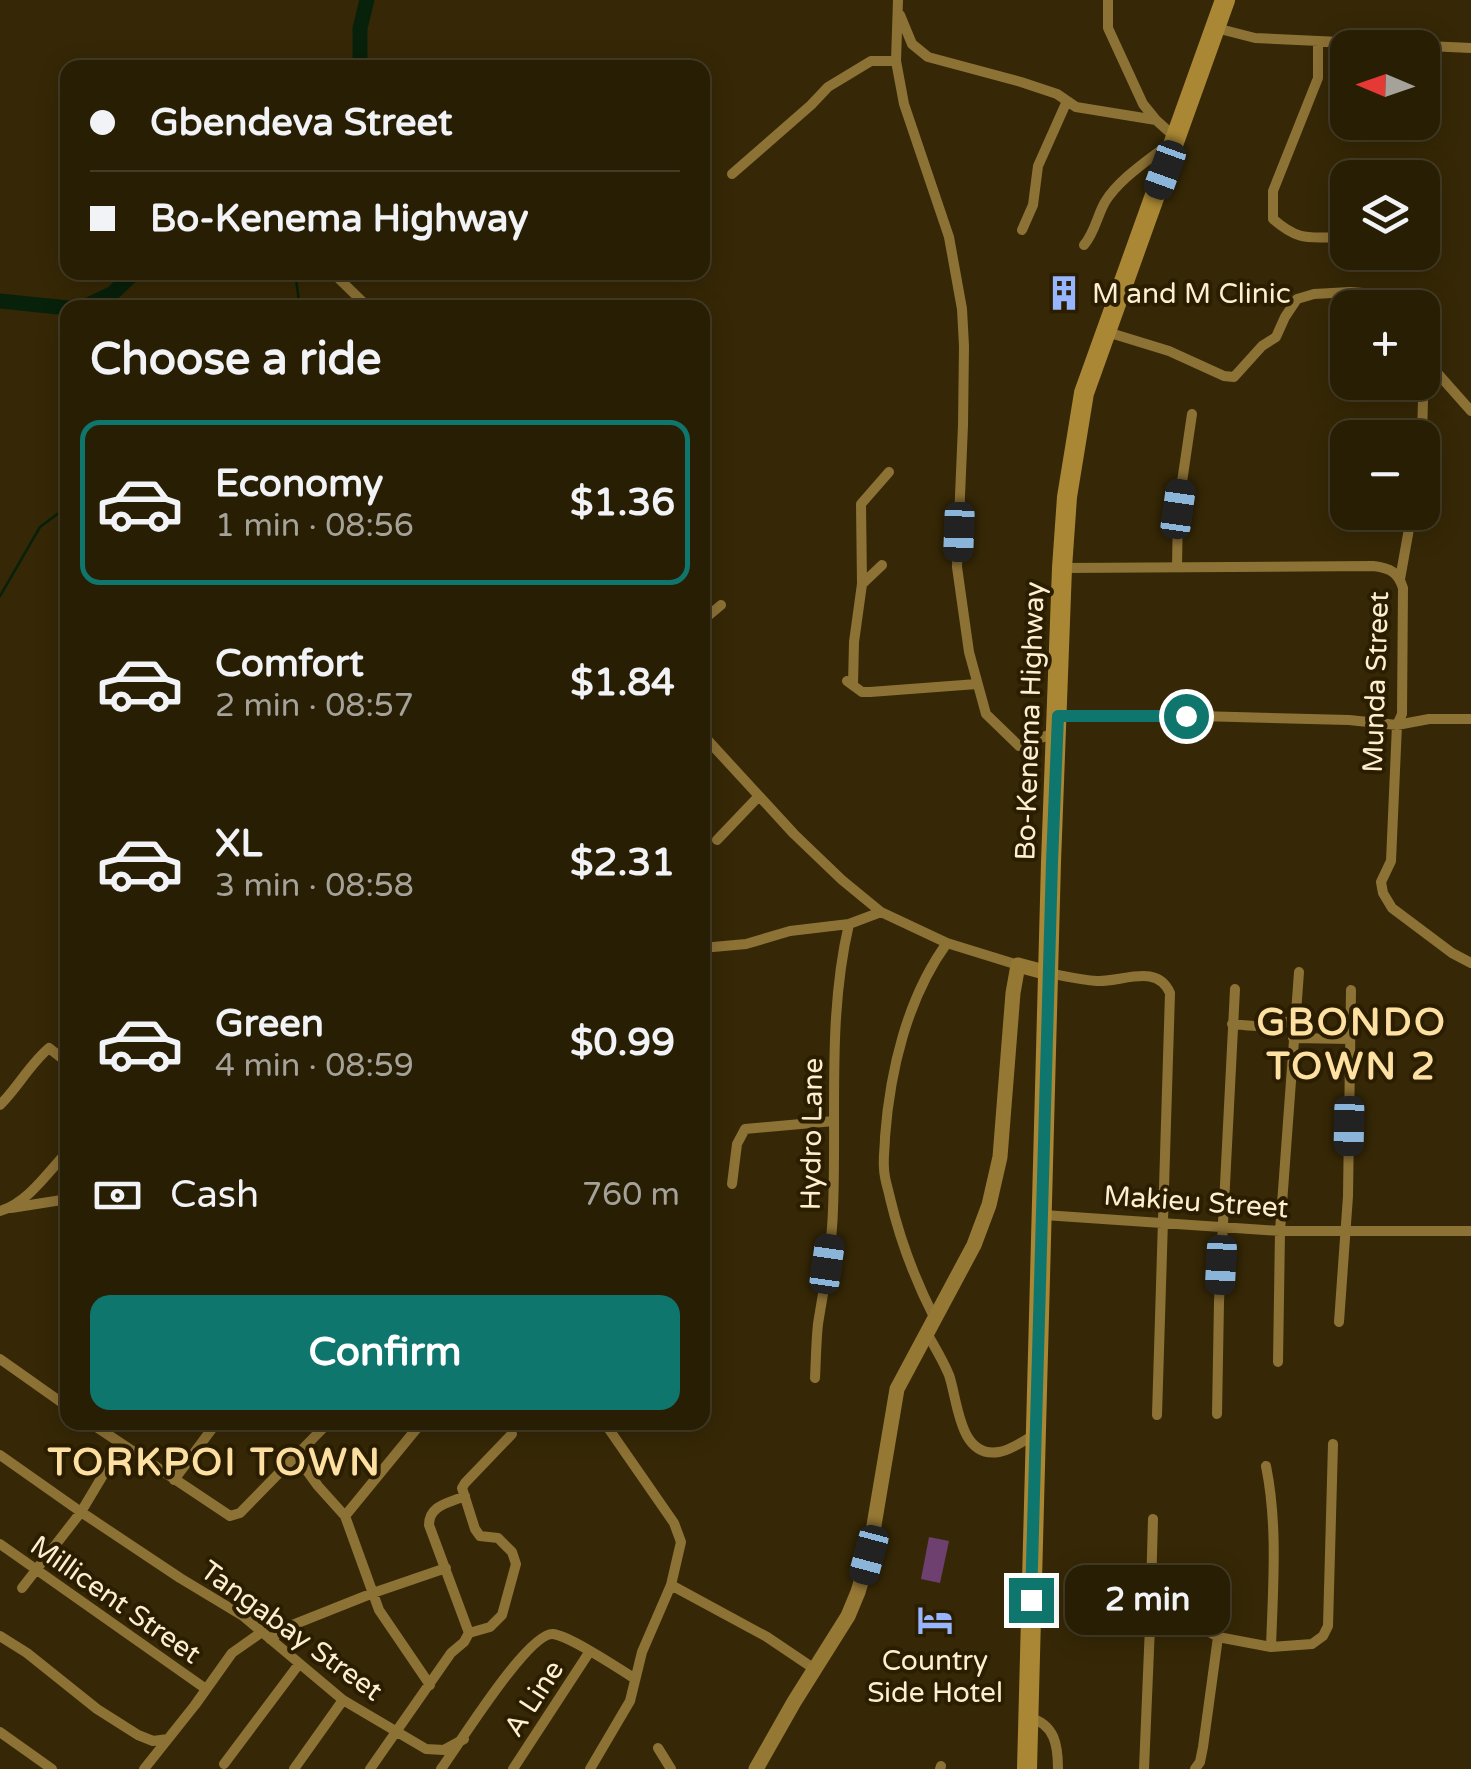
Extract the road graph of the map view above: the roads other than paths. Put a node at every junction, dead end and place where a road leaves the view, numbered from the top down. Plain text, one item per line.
1 (1108, 0) edge
2 (1224, 0) edge
3 (898, 5) edge
4 (1215, 28) junction
5 (1318, 41) junction
6 (1471, 48) edge
7 (896, 61) junction
8 (1067, 101) junction
9 (1156, 120) junction
10 (1176, 138) junction
11 (732, 174) dead end
12 (1022, 230) dead end
13 (1330, 236) edge
14 (1084, 244) dead end
15 (340, 280) edge
16 (1330, 293) edge
17 (361, 300) edge
18 (1106, 331) junction
19 (1440, 376) edge
20 (1471, 411) edge
21 (1192, 414) dead end
22 (890, 472) dead end
23 (1409, 530) edge
24 (882, 565) dead end
25 (1178, 567) junction
26 (1062, 568) junction
27 (1400, 579) junction
28 (862, 584) junction
29 (720, 605) dead end
30 (710, 614) edge
31 (977, 684) junction
32 (1471, 719) edge
33 (1058, 724) junction
34 (1397, 725) junction
35 (710, 743) edge
36 (759, 796) junction
37 (717, 840) dead end
38 (881, 912) junction
39 (850, 924) junction
40 (947, 943) junction
41 (710, 947) edge
42 (1471, 963) edge
43 (1018, 965) junction
44 (1298, 972) dead end
45 (1048, 974) junction
46 (1235, 990) dead end
47 (1351, 990) dead end
48 (1294, 1020) junction
49 (1232, 1024) junction
50 (1292, 1038) junction
51 (1350, 1039) junction
52 (60, 1057) edge
53 (0, 1104) edge
54 (834, 1121) junction
55 (60, 1159) edge
56 (732, 1184) dead end
57 (60, 1200) edge
58 (5, 1210) edge
59 (1044, 1215) junction
60 (1165, 1222) junction
61 (1223, 1228) junction
62 (1345, 1230) junction
63 (1280, 1231) junction
64 (1471, 1231) edge
65 (1339, 1322) dead end
66 (931, 1326) junction
67 (0, 1359) edge
68 (1278, 1362) dead end
69 (815, 1378) dead end
70 (60, 1401) edge
71 (1217, 1414) dead end
72 (1157, 1416) dead end
73 (100, 1430) edge
74 (210, 1430) edge
75 (321, 1430) edge
76 (415, 1430) edge
77 (609, 1430) edge
78 (512, 1434) dead end
79 (1036, 1436) junction
80 (1334, 1444) dead end
81 (121, 1445) junction
82 (0, 1455) edge
83 (296, 1457) junction
84 (1266, 1466) dead end
85 (174, 1480) junction
86 (464, 1496) junction
87 (80, 1512) junction
88 (345, 1516) junction
89 (1153, 1519) dead end
90 (0, 1544) edge
91 (446, 1568) junction
92 (36, 1570) junction
93 (671, 1585) junction
94 (22, 1588) dead end
95 (373, 1593) junction
96 (1150, 1626) junction
97 (469, 1633) junction
98 (266, 1635) junction
99 (0, 1636) edge
100 (1218, 1637) junction
101 (1270, 1647) junction
102 (590, 1651) junction
103 (298, 1664) junction
104 (816, 1670) junction
105 (634, 1678) junction
106 (430, 1685) junction
107 (206, 1689) junction
108 (343, 1700) junction
109 (1028, 1717) junction
110 (398, 1731) junction
111 (0, 1732) edge
112 (464, 1738) junction
113 (168, 1740) junction
114 (658, 1748) dead end
115 (224, 1764) dead end
116 (52, 1769) edge
117 (144, 1769) edge
118 (294, 1769) edge
119 (370, 1769) edge
120 (442, 1769) edge
121 (513, 1769) edge
122 (590, 1769) edge
123 (671, 1769) edge
124 (756, 1769) edge
125 (1027, 1769) edge
126 (1058, 1769) edge
127 (1144, 1769) edge
128 (1196, 1769) edge

1 - 9 street
2 - 4 highway, Bo-Kenema Highway
3 - 7 street
3 - 8 street
4 - 5 street
4 - 10 highway, Bo-Kenema Highway
5 - 6 street
5 - 13 street
7 - 11 street
7 - 31 street
8 - 9 street
8 - 12 street
9 - 10 street
10 - 14 street
10 - 18 highway, Bo-Kenema Highway
15 - 17 street
16 - 18 street
18 - 26 highway, Bo-Kenema Highway
19 - 20 street
21 - 25 street
22 - 28 street
23 - 27 street
24 - 28 street
25 - 26 street, Munda Street
25 - 27 street, Munda Street
26 - 33 highway, Bo-Kenema Highway
27 - 34 street, Munda Street
28 - 31 street
29 - 30 street
31 - 33 street
32 - 34 street
33 - 34 street
33 - 45 highway, Bo-Kenema Highway
34 - 42 street, Munda Street
35 - 36 street
36 - 37 street
36 - 38 street
38 - 39 street
38 - 40 street
39 - 41 street
39 - 54 street, Hydro Lane
40 - 43 street
40 - 66 street
43 - 45 street
43 - 66 street
44 - 48 street
45 - 59 highway, Bo-Kenema Highway
45 - 60 street
46 - 49 street
47 - 51 street
48 - 49 street
48 - 50 street
49 - 61 street
50 - 51 street
50 - 63 street
51 - 62 street
52 - 53 street
54 - 56 street
54 - 69 street, Hydro Lane
55 - 58 street
57 - 58 street
59 - 60 street, Makieu Street
59 - 79 highway, Bo-Kenema Highway
60 - 61 street, Makieu Street
60 - 72 street
61 - 63 street, Makieu Street
61 - 71 street
62 - 63 street, Makieu Street
62 - 64 street, Makieu Street
62 - 65 street
63 - 68 street
66 - 79 street
66 - 104 street
67 - 70 street
73 - 81 street
74 - 85 street
75 - 83 street
76 - 88 street
77 - 93 street
78 - 86 street
79 - 109 highway, Bo-Kenema Highway
80 - 101 street
81 - 85 street
81 - 87 street
82 - 87 street, Tangabay Street
83 - 85 street
83 - 88 street
84 - 101 street
86 - 91 street
86 - 97 street
87 - 92 street
87 - 98 street, Tangabay Street
88 - 95 street
89 - 96 street
90 - 92 street, Millicent Street
91 - 95 street
91 - 97 street
92 - 94 street
92 - 107 street, Millicent Street
93 - 104 street
93 - 105 street
95 - 98 street
95 - 106 street
96 - 100 street
96 - 127 street
97 - 106 street
98 - 103 street, Tangabay Street
98 - 107 street
99 - 113 street
100 - 101 street
100 - 128 street
102 - 105 street
102 - 112 street
102 - 121 street, A Line
103 - 108 street, Tangabay Street
103 - 115 street
104 - 124 street
105 - 122 street
106 - 110 street
107 - 113 street
108 - 110 street, Tangabay Street
108 - 118 street
109 - 125 highway, Bo-Kenema Highway
109 - 126 street
110 - 112 street, Tangabay Street
110 - 119 street
111 - 116 street
112 - 120 street
113 - 117 street
114 - 123 street

